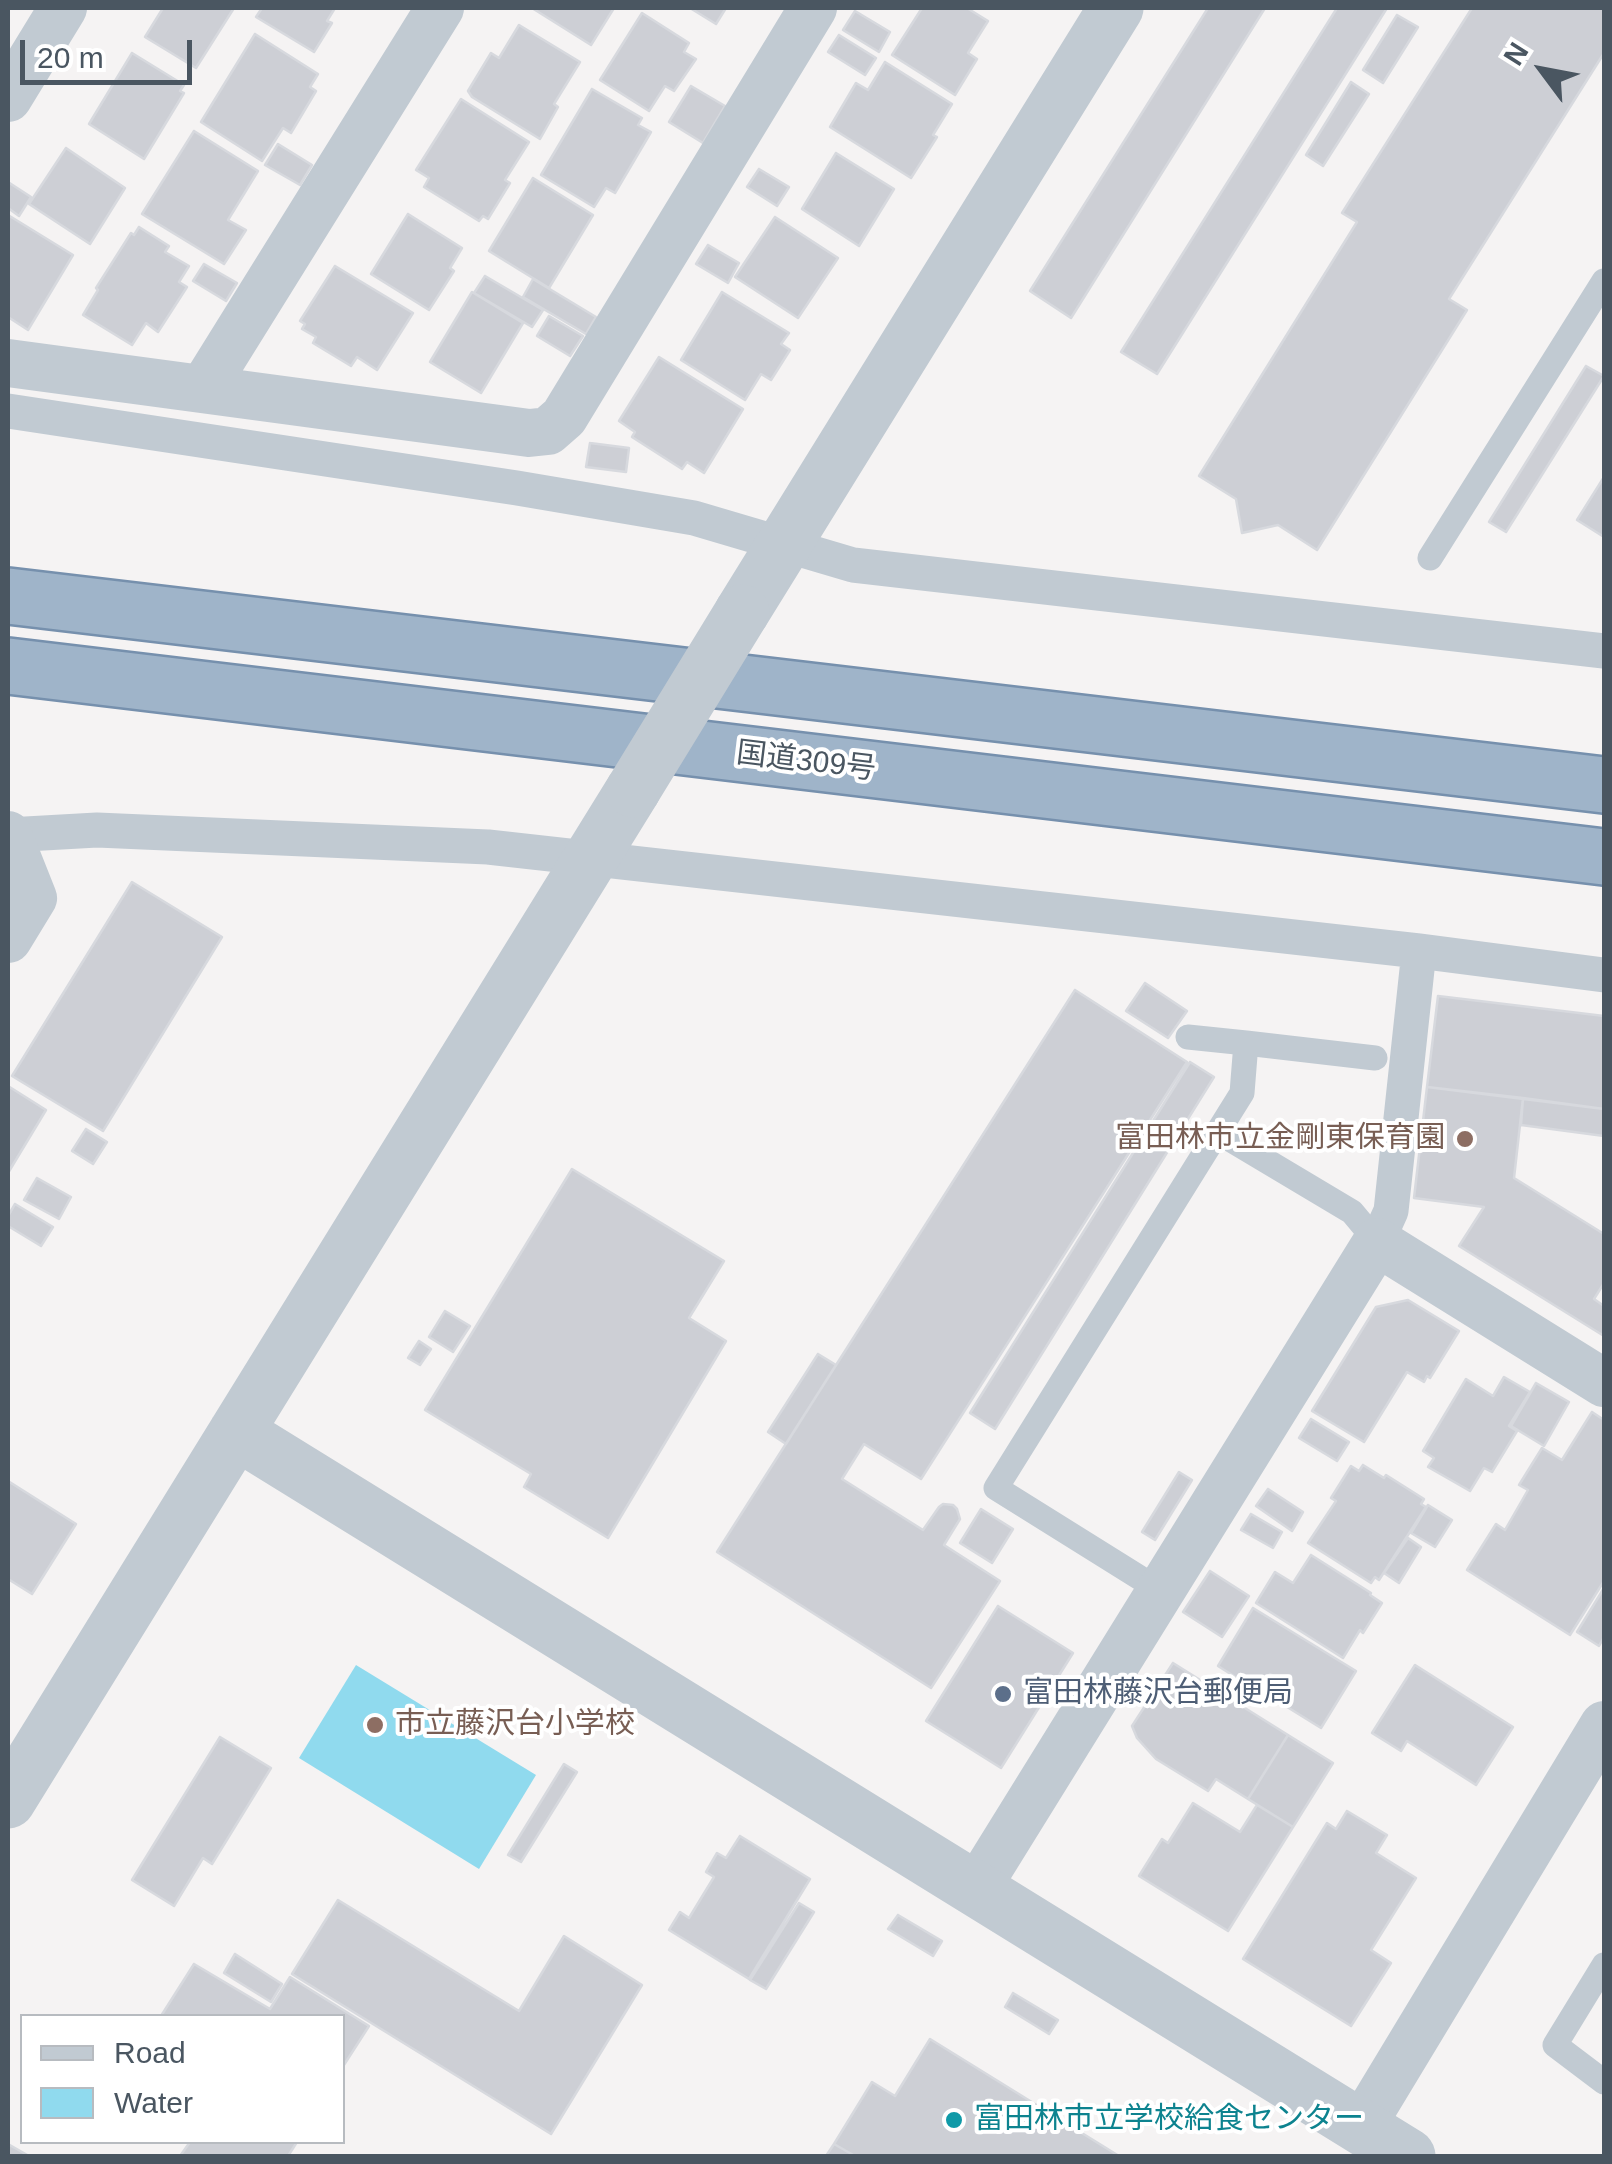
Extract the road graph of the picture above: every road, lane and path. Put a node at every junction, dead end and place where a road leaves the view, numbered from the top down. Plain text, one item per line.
1 (63, 8) edge
2 (440, 8) edge
3 (813, 8) edge
4 (1116, 8) edge
5 (8, 98) edge
6 (1604, 281) edge
7 (8, 362) edge
8 (203, 389) junction
9 (8, 411) edge
10 (783, 545) junction
11 (1430, 558) dead end
12 (8, 596) edge
13 (1604, 652) edge
14 (8, 666) edge
15 (1604, 785) edge
16 (8, 835) edge
17 (1604, 856) edge
18 (590, 858) junction
19 (8, 938) edge
20 (1420, 951) junction
21 (1604, 975) edge
22 (1188, 1038) dead end
23 (1246, 1043) junction
24 (1375, 1058) dead end
25 (1218, 1132) junction
26 (1377, 1242) junction
27 (1604, 1383) edge
28 (236, 1432) junction
29 (1161, 1591) junction
30 (1604, 1724) edge
31 (8, 1801) edge
32 (976, 1889) junction
33 (1604, 1965) edge
34 (1604, 2082) edge
35 (1361, 2127) junction
36 (1408, 2156) edge

1 - 5 street
2 - 8 street
3 - 8 street
4 - 10 street
6 - 11 lane
7 - 8 street
9 - 10 street
10 - 13 street
10 - 18 street, bridge
12 - 15 highway
14 - 17 highway, 国道309号
16 - 18 street
16 - 19 street
18 - 20 street
18 - 28 street
20 - 21 street
20 - 26 street
22 - 23 lane
23 - 24 lane
23 - 25 lane
25 - 26 lane
25 - 29 lane
26 - 27 street
26 - 29 street
28 - 31 street
28 - 32 street
29 - 32 street
30 - 35 street
32 - 35 street
33 - 34 lane
35 - 36 street

